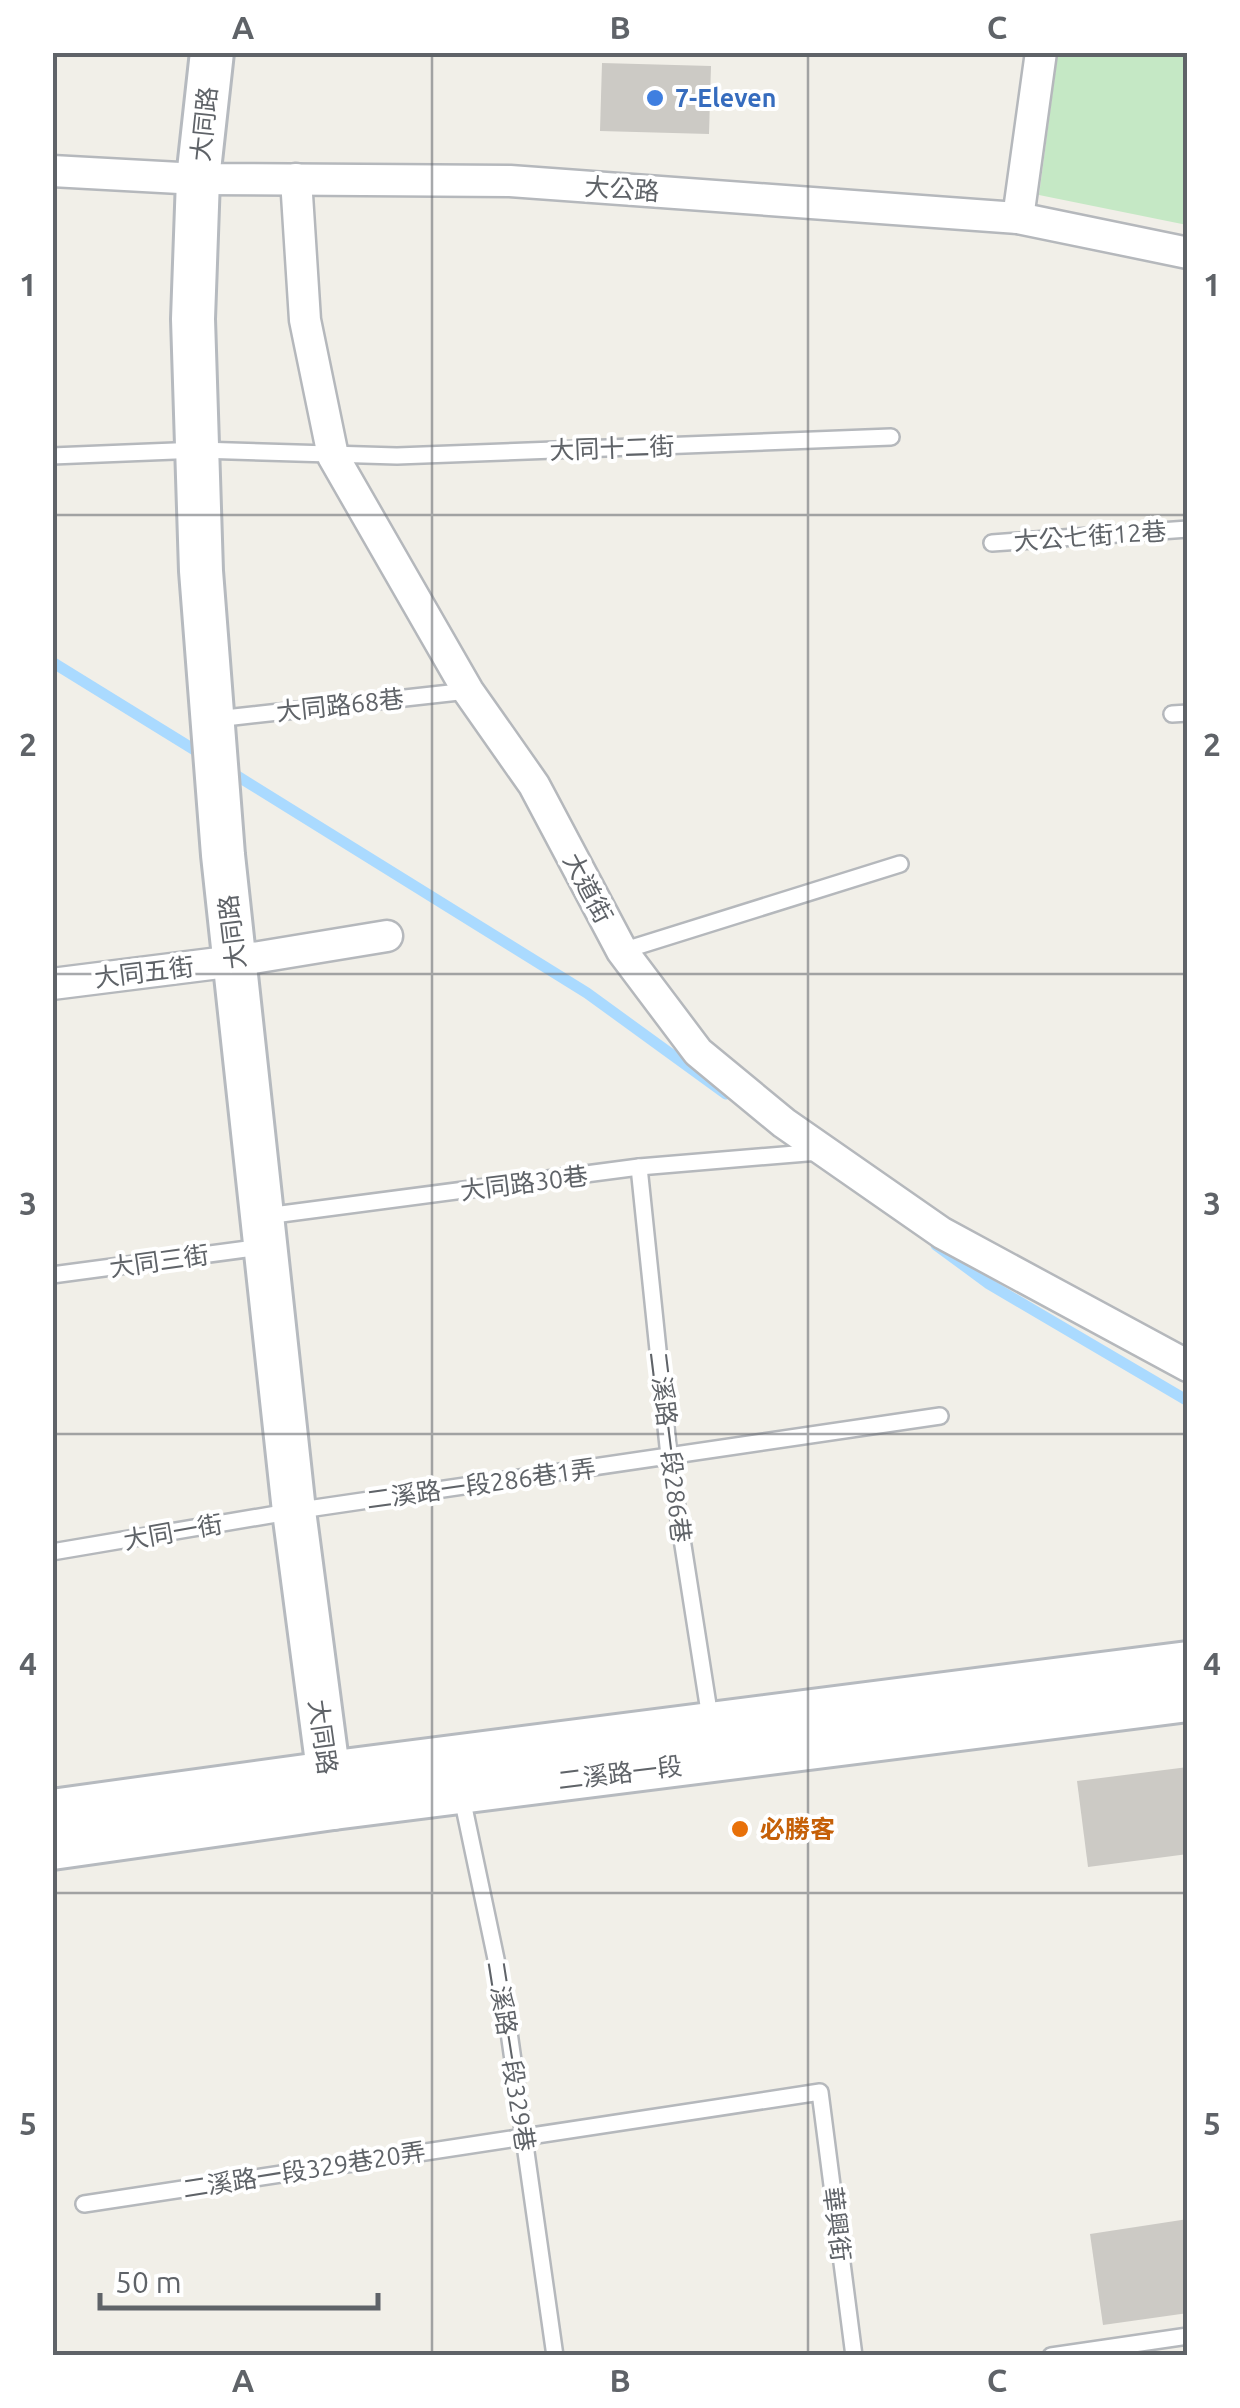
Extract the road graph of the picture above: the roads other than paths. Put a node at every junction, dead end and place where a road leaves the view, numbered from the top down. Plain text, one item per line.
1 (212, 52) edge
2 (1041, 52) edge
3 (59, 169) edge
4 (198, 179) junction
5 (296, 179) junction
6 (1018, 218) junction
7 (1188, 253) edge
8 (891, 437) dead end
9 (199, 450) junction
10 (52, 456) edge
11 (333, 456) junction
12 (1188, 528) edge
13 (992, 543) dead end
14 (468, 691) junction
15 (215, 748) junction
16 (900, 864) dead end
17 (387, 936) dead end
18 (622, 951) junction
19 (235, 960) junction
20 (52, 984) edge
21 (824, 1152) junction
22 (639, 1168) junction
23 (264, 1232) junction
24 (52, 1274) edge
25 (1188, 1366) edge
26 (940, 1416) dead end
27 (669, 1456) junction
28 (294, 1512) junction
29 (52, 1552) edge
30 (1188, 1663) edge
31 (1188, 1700) edge
32 (711, 1725) junction
33 (457, 1776) junction
34 (330, 1791) junction
35 (52, 1811) edge
36 (52, 1848) edge
37 (820, 2092) joint
38 (524, 2136) junction
39 (84, 2204) dead end
40 (1188, 2336) edge
41 (555, 2356) edge
42 (854, 2356) edge
43 (1051, 2356) edge

1 - 4 main road, 大同路
2 - 6 street
3 - 4 street, 大公路
4 - 5 street, 大公路
4 - 9 main road, 大同路
5 - 6 street, 大公路
5 - 11 street, 大道街
6 - 7 street, 大公路
8 - 11 lane, 大同十二街
9 - 10 lane, 大同十二街
9 - 11 lane, 大同十二街
9 - 15 main road, 大同路
11 - 14 street, 大道街
12 - 13 lane, 大公七街12巷
14 - 15 lane, 大同路68巷
14 - 18 street, 大道街
15 - 19 main road, 大同路
16 - 18 lane
17 - 19 street, 大同五街
18 - 21 street, 大道街
19 - 20 street, 大同五街
19 - 23 main road, 大同路
21 - 22 lane, 大同路30巷
21 - 25 street, 大道街
22 - 23 lane, 大同路30巷
22 - 27 lane, 二溪路一段286巷
23 - 24 lane, 大同三街
23 - 28 main road, 大同路
26 - 27 lane, 二溪路一段286巷1弄
27 - 28 lane, 二溪路一段286巷1弄
27 - 32 lane, 二溪路一段286巷
28 - 29 lane, 大同一街
28 - 34 main road, 大同路
30 - 32 main road, 二溪路一段
31 - 33 main road, 二溪路一段
32 - 33 main road, 二溪路一段
33 - 34 main road, 二溪路一段
33 - 38 lane, 二溪路一段329巷
34 - 35 main road, 二溪路一段
34 - 36 main road, 二溪路一段
37 - 38 lane, 二溪路一段329巷20弄
37 - 42 lane, 華興街
38 - 39 lane, 二溪路一段329巷20弄
38 - 41 lane, 二溪路一段329巷
40 - 43 lane

